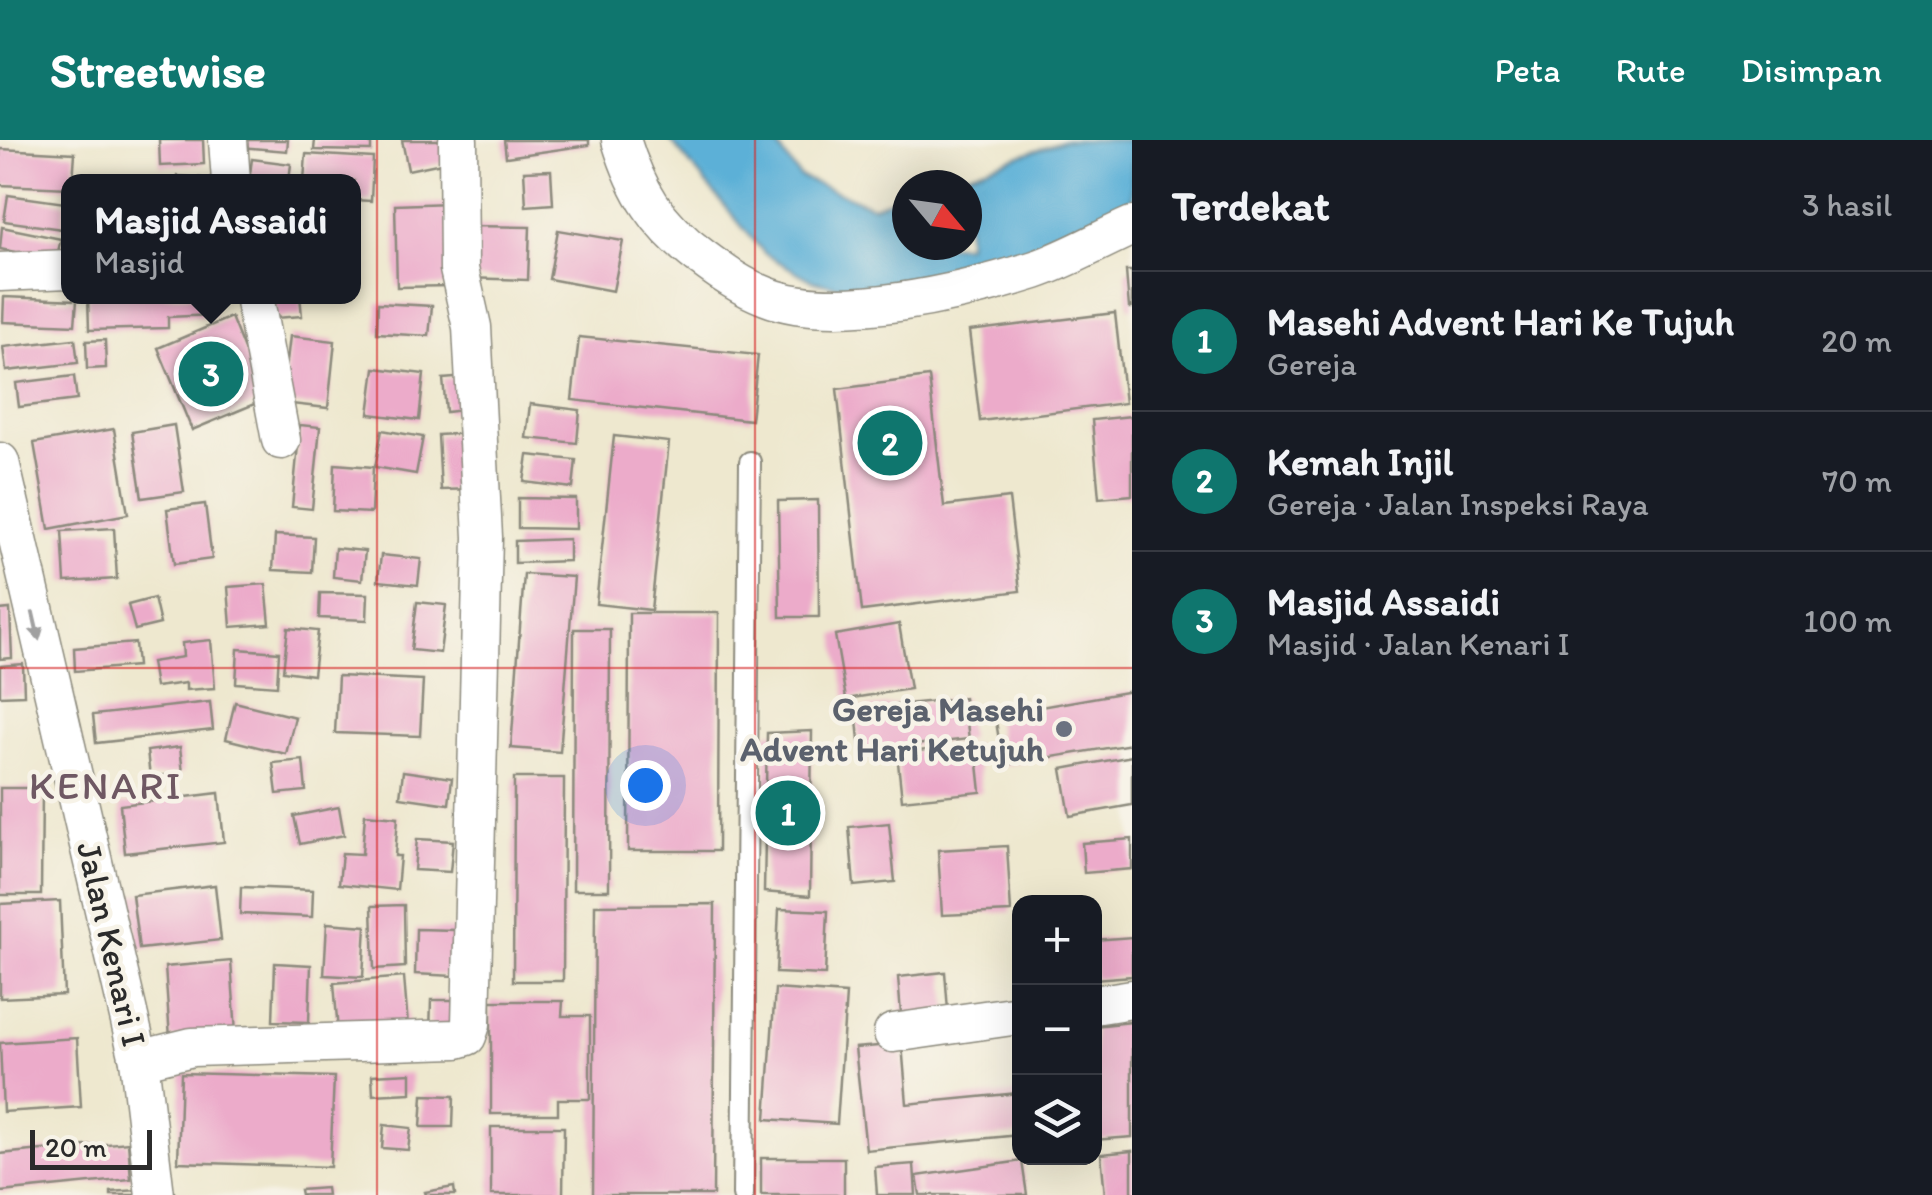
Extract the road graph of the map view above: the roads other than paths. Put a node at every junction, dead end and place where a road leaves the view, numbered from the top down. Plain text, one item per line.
1 (228, 140) edge
2 (458, 140) edge
3 (621, 140) edge
4 (230, 174) edge
5 (1132, 226) edge
6 (61, 269) edge
7 (0, 272) edge
8 (255, 304) edge
9 (280, 440) dead end
10 (0, 462) edge
11 (750, 462) dead end
12 (1132, 999) edge
13 (1102, 1003) edge
14 (1012, 1016) edge
15 (893, 1034) dead end
16 (139, 1060) junction
17 (155, 1195) edge
18 (742, 1195) edge

1 - 4 street
2 - 16 street
3 - 5 street
6 - 7 street
8 - 9 street
10 -> 16 street, Jalan Kenari I
11 - 18 lane
12 - 13 street
14 - 15 street
16 - 17 street, Jalan Kenari I

